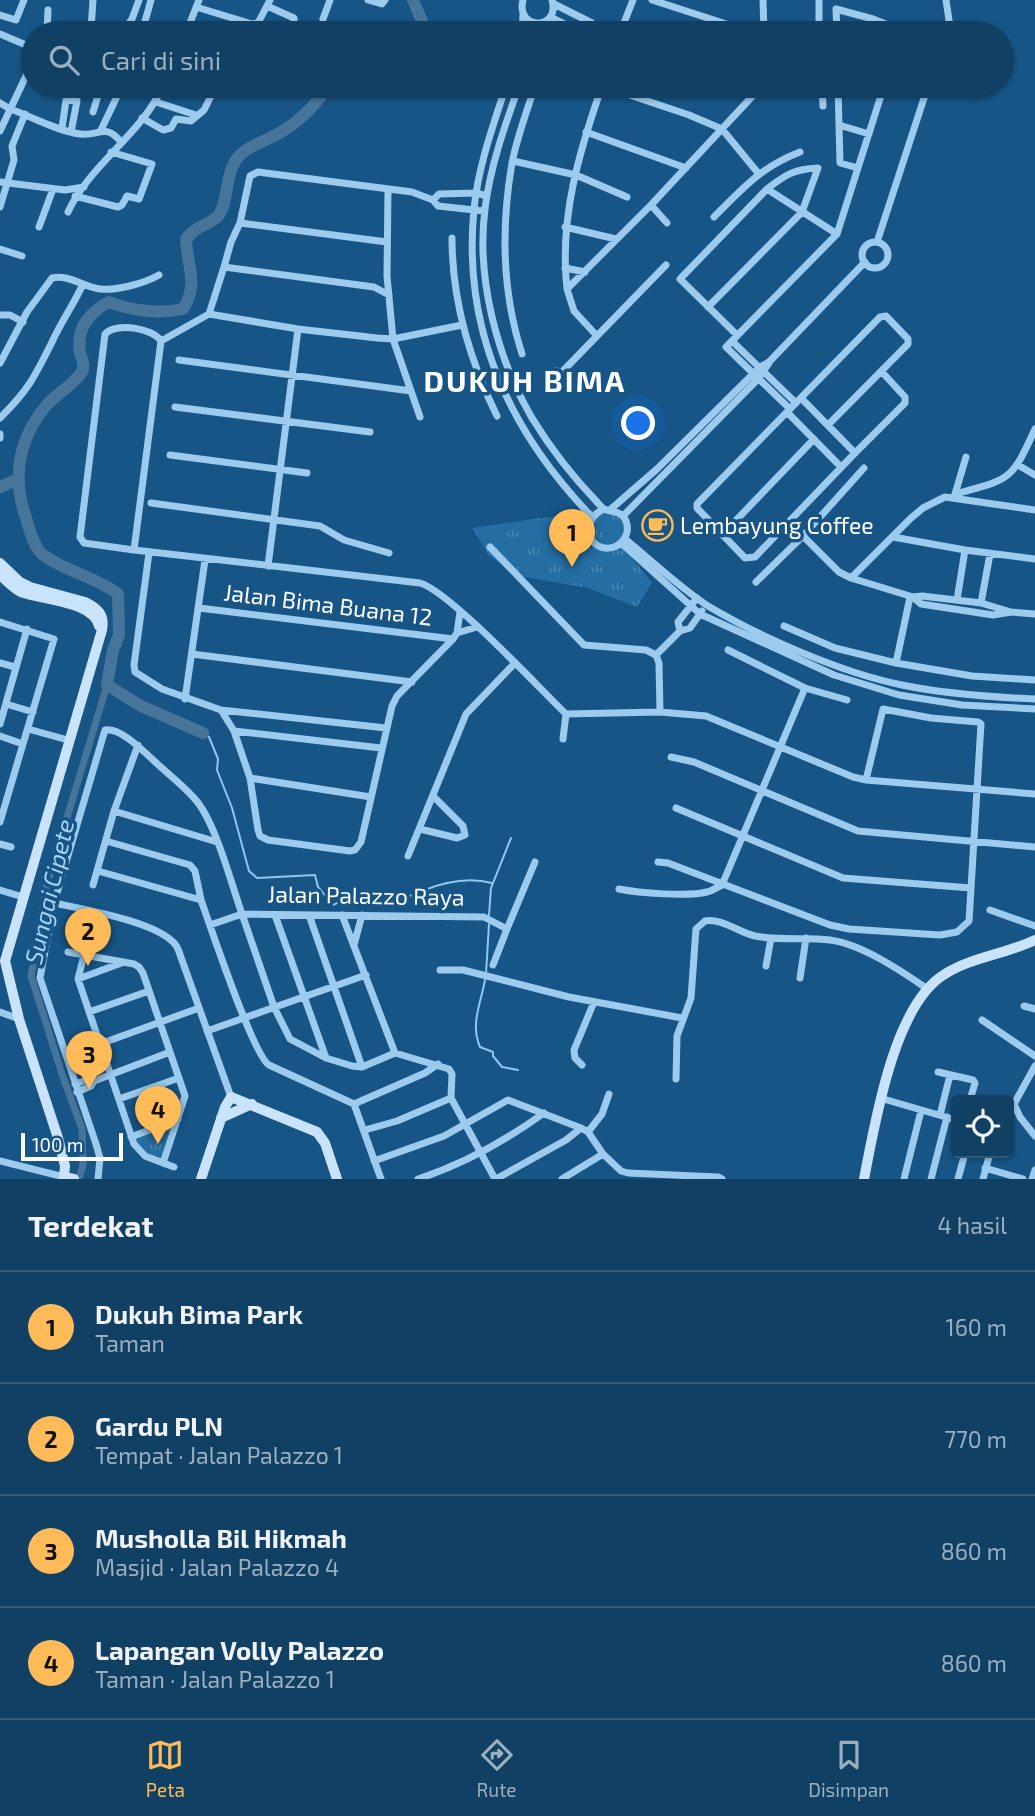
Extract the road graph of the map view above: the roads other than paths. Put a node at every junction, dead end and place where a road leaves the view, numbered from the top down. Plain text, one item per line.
1 (24, 0) edge
2 (93, 0) edge
3 (139, 0) edge
4 (151, 0) edge
5 (330, 0) edge
6 (368, 0) edge
7 (385, 0) edge
8 (523, 0) edge
9 (633, 0) edge
10 (652, 0) edge
11 (763, 0) edge
12 (819, 0) edge
13 (946, 0) edge
14 (197, 2) edge
15 (553, 2) edge
16 (269, 3) edge
17 (47, 10) dead end
18 (0, 15) edge
19 (523, 15) junction
20 (323, 19) dead end
21 (873, 19) joint
22 (547, 20) joint
23 (47, 21) edge
24 (92, 21) edge
25 (131, 21) edge
26 (145, 21) edge
27 (192, 21) edge
28 (244, 21) edge
29 (259, 21) edge
30 (294, 21) edge
31 (523, 21) edge
32 (529, 21) edge
33 (544, 21) edge
34 (588, 21) edge
35 (625, 21) edge
36 (717, 21) edge
37 (764, 21) edge
38 (819, 21) edge
39 (836, 21) edge
40 (878, 21) edge
41 (949, 21) edge
42 (0, 34) edge
43 (21, 42) edge
44 (21, 87) edge
45 (96, 98) edge
46 (116, 98) edge
47 (158, 98) edge
48 (210, 98) edge
49 (502, 98) edge
50 (515, 98) edge
51 (531, 98) edge
52 (599, 98) edge
53 (639, 98) edge
54 (751, 98) edge
55 (822, 98) edge
56 (838, 98) edge
57 (878, 98) edge
58 (880, 98) edge
59 (924, 98) edge
60 (156, 102) junction
61 (0, 103) edge
62 (822, 106) dead end
63 (878, 106) junction
64 (10, 109) junction
65 (93, 112) dead end
66 (25, 114) junction
67 (196, 115) junction
68 (142, 118) junction
69 (839, 125) junction
70 (62, 128) junction
71 (722, 129) junction
72 (101, 130) junction
73 (0, 131) edge
74 (71, 132) junction
75 (586, 132) junction
76 (869, 134) junction
77 (121, 142) junction
78 (0, 146) edge
79 (11, 150) junction
80 (111, 152) junction
81 (800, 152) dead end
82 (513, 161) junction
83 (686, 168) junction
84 (858, 168) junction
85 (758, 173) junction
86 (576, 175) junction
87 (4, 182) edge
88 (85, 187) junction
89 (53, 189) junction
90 (767, 189) junction
91 (388, 190) junction
92 (476, 193) junction
93 (487, 195) junction
94 (75, 196) junction
95 (627, 197) dead end
96 (433, 200) junction
97 (651, 205) junction
98 (0, 207) edge
99 (474, 210) junction
100 (484, 211) junction
101 (68, 212) dead end
102 (802, 212) junction
103 (715, 217) dead end
104 (240, 223) junction
105 (667, 223) dead end
106 (39, 227) dead end
107 (565, 227) junction
108 (837, 234) junction
109 (452, 238) dead end
110 (616, 239) junction
111 (387, 242) junction
112 (877, 242) junction
113 (0, 249) edge
114 (22, 257) dead end
115 (865, 262) junction
116 (666, 265) dead end
117 (224, 267) junction
118 (565, 268) junction
119 (585, 272) junction
120 (159, 275) dead end
121 (83, 284) junction
122 (567, 289) junction
123 (389, 295) junction
124 (708, 307) junction
125 (209, 314) junction
126 (0, 315) edge
127 (23, 322) junction
128 (462, 325) junction
129 (298, 329) junction
130 (597, 336) junction
131 (735, 338) junction
132 (393, 339) junction
133 (161, 341) junction
134 (522, 354) dead end
135 (179, 360) dead end
136 (0, 363) edge
137 (763, 369) junction
138 (882, 372) junction
139 (560, 373) dead end
140 (292, 375) junction
141 (756, 377) junction
142 (411, 391) junction
143 (794, 406) junction
144 (175, 407) dead end
145 (531, 415) junction
146 (497, 416) dead end
147 (420, 417) dead end
148 (0, 418) edge
149 (286, 421) junction
150 (519, 423) junction
151 (828, 425) junction
152 (1035, 429) edge
153 (370, 432) dead end
154 (814, 439) junction
155 (855, 453) junction
156 (170, 455) dead end
157 (966, 457) dead end
158 (1018, 465) junction
159 (841, 467) junction
160 (280, 468) junction
161 (864, 468) dead end
162 (657, 469) junction
163 (307, 472) dead end
164 (1035, 475) edge
165 (665, 476) junction
166 (151, 503) dead end
167 (607, 509) junction
168 (1035, 510) edge
169 (623, 516) junction
170 (592, 517) junction
171 (274, 520) junction
172 (722, 535) junction
173 (803, 536) junction
174 (892, 537) junction
175 (623, 541) junction
176 (490, 547) dead end
177 (965, 550) junction
178 (134, 551) junction
179 (149, 553) junction
180 (389, 553) dead end
181 (990, 554) junction
182 (1035, 559) edge
183 (205, 560) junction
184 (0, 563) edge
185 (268, 566) junction
186 (0, 575) edge
187 (851, 578) junction
188 (756, 582) dead end
189 (911, 597) junction
190 (697, 598) junction
191 (957, 600) junction
192 (981, 603) junction
193 (706, 605) junction
194 (691, 606) junction
195 (198, 608) junction
196 (460, 612) junction
197 (1012, 612) junction
198 (700, 614) junction
199 (1035, 614) edge
200 (0, 622) edge
201 (477, 626) junction
202 (783, 626) dead end
203 (27, 629) junction
204 (680, 631) junction
205 (99, 636) junction
206 (455, 636) junction
207 (728, 650) dead end
208 (192, 654) junction
209 (656, 655) junction
210 (0, 663) edge
211 (896, 663) junction
212 (514, 664) junction
213 (15, 667) junction
214 (1035, 680) edge
215 (412, 682) junction
216 (805, 688) junction
217 (185, 699) junction
218 (1035, 699) edge
219 (847, 700) dead end
220 (6, 704) junction
221 (1035, 709) edge
222 (221, 710) junction
223 (33, 712) junction
224 (660, 712) junction
225 (566, 714) junction
226 (0, 724) edge
227 (28, 729) junction
228 (386, 729) junction
229 (234, 731) junction
230 (0, 736) edge
231 (68, 740) junction
232 (563, 740) dead end
233 (23, 744) junction
234 (138, 745) junction
235 (780, 746) junction
236 (382, 748) junction
237 (671, 757) dead end
238 (250, 778) junction
239 (866, 780) junction
240 (978, 789) junction
241 (762, 791) junction
242 (1035, 793) edge
243 (371, 797) junction
244 (434, 797) junction
245 (676, 808) dead end
246 (114, 811) junction
247 (0, 822) edge
248 (420, 829) junction
249 (743, 836) junction
250 (106, 841) junction
251 (217, 842) junction
252 (975, 843) junction
253 (0, 844) edge
254 (11, 847) dead end
255 (1035, 847) edge
256 (408, 856) dead end
257 (535, 862) dead end
258 (658, 862) dead end
259 (98, 871) junction
260 (722, 885) junction
261 (93, 886) dead end
262 (971, 888) junction
263 (619, 889) dead end
264 (0, 890) edge
265 (23, 897) junction
266 (201, 900) junction
267 (54, 903) junction
268 (990, 910) dead end
269 (242, 914) junction
270 (275, 915) junction
271 (309, 915) junction
272 (342, 915) junction
273 (362, 915) junction
274 (210, 925) junction
275 (1035, 926) edge
276 (507, 929) junction
277 (771, 938) junction
278 (806, 938) junction
279 (1035, 940) edge
280 (354, 946) junction
281 (68, 952) dead end
282 (84, 954) junction
283 (5, 961) junction
284 (125, 962) junction
285 (493, 965) dead end
286 (766, 966) dead end
287 (440, 970) dead end
288 (0, 973) edge
289 (366, 975) junction
290 (800, 978) dead end
291 (78, 979) junction
292 (333, 986) junction
293 (926, 988) junction
294 (149, 991) junction
295 (304, 996) junction
296 (594, 1002) junction
297 (1024, 1006) dead end
298 (199, 1007) junction
299 (274, 1007) junction
300 (1035, 1009) edge
301 (0, 1012) edge
302 (89, 1012) junction
303 (244, 1018) junction
304 (682, 1018) junction
305 (19, 1019) junction
306 (982, 1020) dead end
307 (160, 1021) junction
308 (207, 1031) junction
309 (100, 1044) junction
310 (170, 1052) junction
311 (395, 1053) junction
312 (1035, 1056) edge
313 (326, 1058) junction
314 (438, 1065) junction
315 (582, 1065) dead end
316 (1035, 1066) edge
317 (362, 1067) junction
318 (938, 1072) dead end
319 (110, 1075) junction
320 (950, 1075) junction
321 (179, 1078) junction
322 (676, 1079) dead end
323 (76, 1088) junction
324 (609, 1094) dead end
325 (971, 1095) edge
326 (231, 1097) junction
327 (451, 1098) junction
328 (880, 1098) junction
329 (119, 1099) junction
330 (251, 1104) junction
331 (354, 1104) junction
332 (921, 1111) junction
333 (544, 1114) junction
334 (943, 1116) junction
335 (221, 1118) junction
336 (951, 1118) edge
337 (178, 1119) junction
338 (466, 1124) junction
339 (365, 1130) junction
340 (584, 1130) junction
341 (1035, 1136) edge
342 (131, 1137) junction
343 (480, 1153) junction
344 (603, 1154) junction
345 (964, 1158) edge
346 (988, 1158) edge
347 (0, 1161) edge
348 (374, 1161) junction
349 (163, 1163) junction
350 (174, 1167) dead end
351 (985, 1168) junction
352 (34, 1175) edge
353 (628, 1176) edge
354 (69, 1178) edge
355 (663, 1178) edge
356 (694, 1178) edge
357 (98, 1179) edge
358 (201, 1179) edge
359 (337, 1179) edge
360 (381, 1179) edge
361 (418, 1179) edge
362 (495, 1179) edge
363 (562, 1179) edge
364 (722, 1179) edge
365 (864, 1179) edge
366 (904, 1179) edge
367 (932, 1179) edge
368 (958, 1179) edge
369 (983, 1179) edge
370 (1023, 1179) edge

1 - 18 street
2 - 24 street
3 - 25 street
4 - 26 street
5 - 20 street
6 - 7 street
8 - 19 street
9 - 35 street
10 - 36 street
11 - 37 street
12 - 38 street
13 - 41 street
14 - 27 street
14 - 28 street
15 - 22 street
15 - 34 street
16 - 29 street
16 - 30 street
17 - 23 street
19 - 31 street
19 - 32 street
21 - 39 street
21 - 40 street
22 - 33 street
42 - 43 street
44 - 64 street
45 - 65 street
46 - 72 street
47 - 60 street
48 - 67 street
49 - 92 street
50 - 93 street
51 - 82 street
52 - 75 street
53 - 71 street
54 - 71 street
55 - 62 street
56 - 69 street
57 - 63 street
58 - 63 street
59 - 112 street
60 - 67 street
60 - 68 street
61 - 64 street
63 - 76 street
64 - 66 street
64 - 73 street
66 - 70 street
66 - 79 street
67 - 68 street
68 - 77 street
69 - 76 street
69 - 84 street
70 - 74 street
70 - 74 street
71 - 83 street
71 - 85 street
72 - 74 street
72 - 77 street
75 - 83 street
75 - 86 street
76 - 84 street
77 - 80 street
78 - 79 street
79 - 87 street
80 - 88 street
80 - 94 street
81 - 85 street
82 - 86 street
82 - 134 street
83 - 97 street
84 - 108 street
85 - 103 street
86 - 95 street
86 - 107 street
87 - 89 street
87 - 98 street
88 - 89 street
88 - 94 street
89 - 106 street
90 - 102 street
90 - 102 street
90 - 124 street
91 - 96 street
91 - 104 street
91 - 111 street
92 - 93 street
92 - 96 street
92 - 99 street
93 - 100 street
94 - 101 street
96 - 99 street
97 - 105 street
97 - 110 street
99 - 100 street
99 - 150 street
100 - 145 street
102 - 108 street
102 - 124 street
104 - 111 street
104 - 117 street
107 - 110 street
107 - 118 street
108 - 131 street
109 - 128 street
110 - 119 street
111 - 123 street
112 - 115 street
112 - 115 street
113 - 114 street
115 - 137 street
116 - 130 street
117 - 123 street
117 - 125 street
118 - 119 street
118 - 122 street
119 - 122 street
120 - 121 street
121 - 127 street
121 - 148 street
122 - 130 street
123 - 132 street
124 - 131 street
125 - 129 street
125 - 133 street
126 - 127 street
127 - 136 street
128 - 132 street
128 - 146 street
129 - 132 street
129 - 140 street
130 - 139 street
131 - 137 street
131 - 141 street
132 - 142 street
133 - 178 street
133 - 178 street
135 - 140 street
137 - 141 street
137 - 143 street
138 - 143 street
138 - 151 street
138 - 155 street
140 - 142 street
140 - 149 street
141 - 143 street
141 - 162 street
141 - 165 street
142 - 147 street
143 - 151 street
143 - 154 street
143 - 172 street
144 - 149 street
145 - 150 street
145 - 167 street
149 - 153 street
149 - 160 street
150 - 170 street
151 - 155 street
152 - 158 street
154 - 159 street
154 - 172 street
155 - 159 street
156 - 160 street
157 - 158 street
158 - 164 street
159 - 172 street
160 - 163 street
160 - 171 street
161 - 173 street
162 - 165 street
162 - 167 street
165 - 169 street
166 - 171 street
167 - 169 street
167 - 170 street
168 - 174 street
169 - 175 street
170 - 175 street
171 - 180 street
171 - 185 street
173 - 187 street
173 - 188 street
174 - 177 street
174 - 187 street
175 - 190 street
175 - 194 street
176 - 209 street
177 - 181 street
177 - 191 street
178 - 179 street
179 - 183 street
179 - 217 street
181 - 182 street
181 - 192 street
183 - 185 street
183 - 195 street
184 - 205 main road
185 - 196 street
186 - 205 main road
187 - 189 street
189 - 191 street
189 - 197 street
189 - 211 street
190 - 193 street
190 - 194 street
191 - 192 street
192 - 197 street
193 - 198 street
193 - 218 street
194 - 198 street
194 - 204 street
195 - 206 street, Jalan Bima Buana 12
195 - 208 street
196 - 201 street
196 - 206 street
197 - 199 street
198 - 204 street
198 - 221 street
200 - 203 street
201 - 206 street
201 - 212 street
202 - 211 street
203 - 213 street
203 - 223 street
204 - 209 street
205 - 231 main road
206 - 215 street
207 - 216 street
208 - 215 street
208 - 217 street
209 - 224 street
210 - 213 street
211 - 214 street
212 - 225 street
212 - 244 street
213 - 220 street
215 - 228 street
216 - 219 street
216 - 235 street
217 - 222 street
220 - 223 street
220 - 226 street
222 - 228 street
222 - 229 street
223 - 227 street
224 - 225 street
224 - 235 street
225 - 232 street
227 - 231 street
227 - 233 street
228 - 236 street
229 - 236 street
229 - 238 street
230 - 233 street
231 - 265 main road
233 - 247 street
234 - 246 street
234 - 251 street, Jalan Palazzo Raya
234 - 267 street, Jalan Palazzo Raya
235 - 239 street
235 - 241 street
236 - 243 street
237 - 241 street
238 - 243 street
238 - 243 street
239 - 240 street
239 - 240 street
240 - 242 street
240 - 252 street
241 - 249 street
241 - 252 street
244 - 248 street
244 - 248 street
245 - 249 street
246 - 250 street
246 - 251 street
248 - 256 street
249 - 260 street
249 - 262 street
250 - 259 street
250 - 266 street
251 - 269 street, Jalan Palazzo Raya
252 - 255 street
252 - 262 street
253 - 254 street
257 - 276 street
258 - 260 street
259 - 261 street
259 - 266 street
260 - 262 street
260 - 263 street
264 - 265 street
265 - 283 main road
266 - 274 street
267 - 298 street
267 - 323 street, Jalan Palazzo Raya
268 - 275 street
269 - 270 street, Jalan Palazzo Raya
269 - 274 street
269 - 299 street
270 - 271 street, Jalan Palazzo Raya
270 - 295 street
271 - 272 street, Jalan Palazzo Raya
271 - 292 street
272 - 273 street, Jalan Palazzo Raya
272 - 280 street
273 - 276 street, Jalan Palazzo Raya
273 - 280 street
274 - 303 street
276 - 285 street
277 - 278 street
277 - 286 street
277 - 304 street
278 - 290 street
278 - 293 street
279 - 293 main road
280 - 289 street
281 - 282 street
282 - 284 street
282 - 291 street
283 - 288 street
283 - 305 main road
284 - 291 street
284 - 294 street
287 - 296 street
289 - 292 street
289 - 311 street
291 - 302 street
292 - 295 street
292 - 317 street
293 - 328 main road
294 - 302 street
294 - 307 street
295 - 299 street
295 - 313 street
296 - 304 street
296 - 315 street
297 - 300 street
298 - 307 street
298 - 308 street
299 - 303 street
299 - 313 street
301 - 305 street
302 - 309 street
303 - 308 street
303 - 331 street
304 - 322 street
305 - 354 main road
306 - 312 street
307 - 309 street
307 - 310 street
308 - 326 street
309 - 319 street
310 - 319 street
310 - 321 street
311 - 314 street
311 - 317 street
313 - 317 street
314 - 327 street
314 - 331 street
316 - 341 street
318 - 320 street
319 - 323 street
319 - 329 street
320 - 325 street
320 - 334 street
321 - 329 street
321 - 337 street
323 - 357 street, Jalan Palazzo Raya
324 - 340 street
326 - 330 main road
326 - 335 main road
327 - 338 street
327 - 339 street
328 - 332 street
328 - 365 main road
329 - 342 street
330 - 335 main road
330 - 359 main road
331 - 339 street
332 - 334 street
332 - 366 street
333 - 338 street
333 - 340 street
333 - 343 street
334 - 336 street
334 - 367 street
335 - 358 main road
337 - 342 street
337 - 349 street
338 - 343 street
338 - 348 street
339 - 348 street
340 - 344 street
340 - 362 street
342 - 349 street
343 - 361 street
343 - 362 street
344 - 353 street
344 - 363 street
345 - 368 street
346 - 351 street
347 - 352 street
348 - 360 street
349 - 350 street
351 - 369 street
351 - 370 street
352 - 354 street
353 - 355 street
355 - 356 street
356 - 364 street

